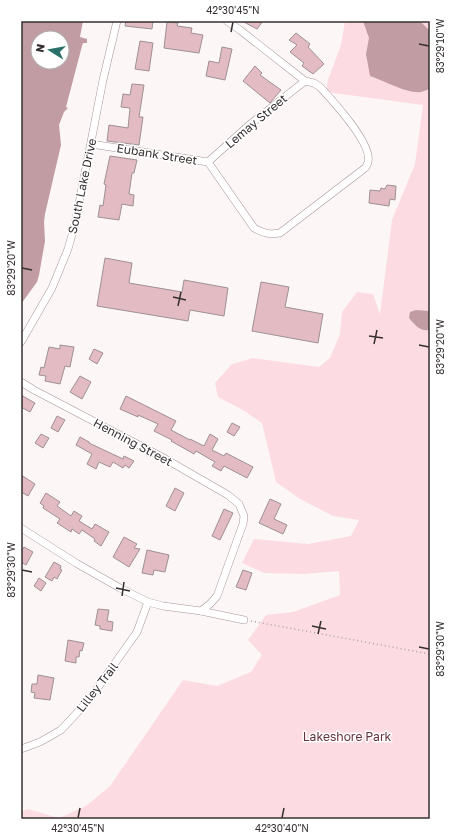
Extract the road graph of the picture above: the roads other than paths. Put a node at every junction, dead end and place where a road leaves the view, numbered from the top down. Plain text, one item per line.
1 (117, 21) edge
2 (227, 21) edge
3 (305, 81) junction
4 (91, 144) junction
5 (208, 162) junction
6 (21, 342) edge
7 (21, 382) edge
8 (21, 528) edge
9 (148, 602) junction
10 (201, 611) junction
11 (244, 620) road end
12 (21, 749) edge

1 - 4 street, South Lake Drive
2 - 3 street
3 - 5 street, Lemay Street
3 - 5 street, Eubank Street
4 - 5 street, Eubank Street
4 - 6 street, South Lake Drive
7 - 10 street, Henning Street
8 - 9 street
9 - 10 street
9 - 12 street, Lilley Trail
10 - 11 street

